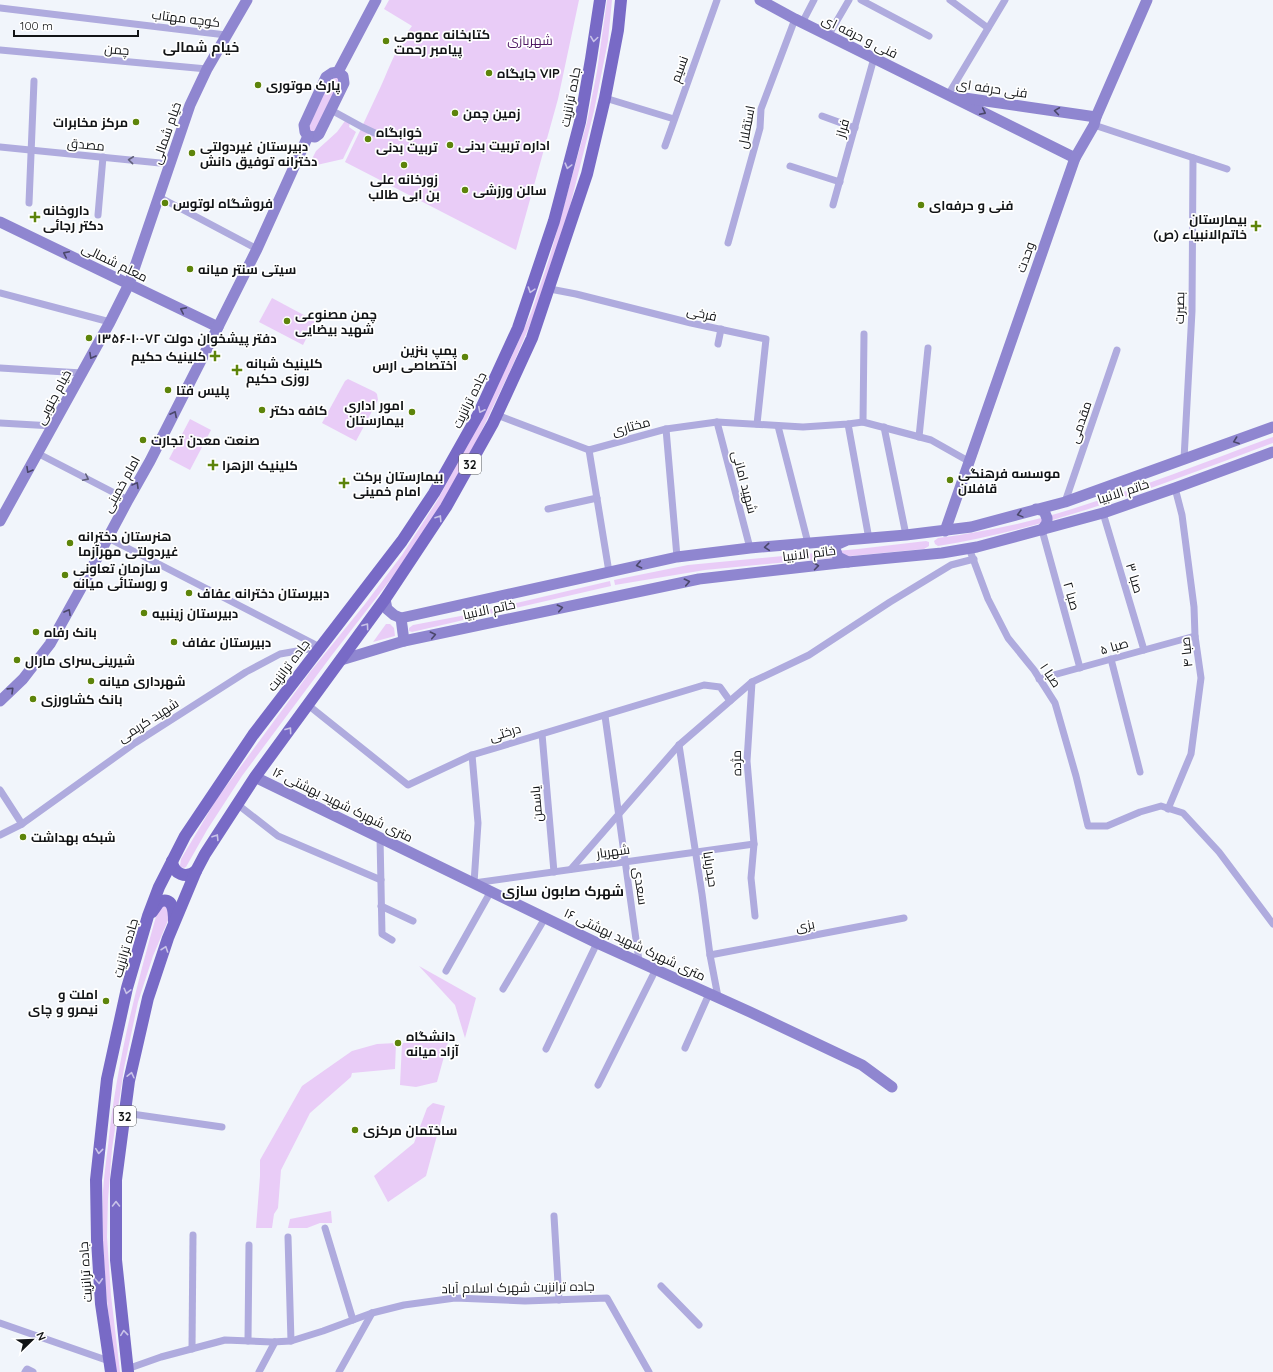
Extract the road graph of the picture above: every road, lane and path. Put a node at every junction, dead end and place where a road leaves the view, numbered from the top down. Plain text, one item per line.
1 (247, 0) edge
2 (376, 0) edge
3 (600, 0) edge
4 (621, 0) edge
5 (716, 0) edge
6 (760, 0) edge
7 (814, 0) edge
8 (849, 0) edge
9 (861, 0) edge
10 (950, 0) edge
11 (1005, 0) edge
12 (1147, 0) edge
13 (0, 8) edge
14 (799, 21) junction
15 (988, 28) junction
16 (226, 35) junction
17 (828, 36) junction
18 (929, 36) dead end
19 (0, 50) edge
20 (874, 58) junction
21 (207, 69) junction
22 (338, 72) junction
23 (34, 81) dead end
24 (948, 95) junction
25 (605, 98) junction
26 (331, 110) junction
27 (822, 116) dead end
28 (674, 119) junction
29 (1095, 121) junction
30 (855, 128) junction
31 (379, 135) dead end
32 (308, 136) junction
33 (665, 146) dead end
34 (0, 148) edge
35 (31, 150) junction
36 (103, 157) junction
37 (1075, 158) junction
38 (1193, 158) junction
39 (170, 164) junction
40 (790, 166) dead end
41 (1227, 169) dead end
42 (840, 182) junction
43 (159, 197) junction
44 (29, 203) dead end
45 (833, 205) dead end
46 (98, 215) dead end
47 (0, 222) edge
48 (728, 243) dead end
49 (257, 249) junction
50 (128, 284) junction
51 (550, 289) junction
52 (0, 293) edge
53 (110, 322) junction
54 (218, 327) junction
55 (721, 329) junction
56 (864, 334) dead end
57 (718, 344) dead end
58 (928, 348) dead end
59 (1117, 350) dead end
60 (0, 368) edge
61 (82, 373) junction
62 (497, 415) junction
63 (717, 422) junction
64 (863, 422) junction
65 (0, 423) edge
66 (757, 424) junction
67 (848, 424) junction
68 (53, 426) junction
69 (778, 426) junction
70 (884, 427) junction
71 (1273, 427) edge
72 (666, 429) junction
73 (919, 437) junction
74 (589, 450) junction
75 (1273, 452) edge
76 (39, 454) junction
77 (1184, 459) junction
78 (970, 462) junction
79 (1175, 488) junction
80 (597, 498) junction
81 (128, 500) junction
82 (1065, 502) junction
83 (548, 509) dead end
84 (1036, 509) junction
85 (1103, 513) junction
86 (0, 521) edge
87 (1042, 530) junction
88 (945, 531) junction
89 (906, 536) junction
90 (108, 538) junction
91 (869, 538) junction
92 (846, 540) junction
93 (808, 543) junction
94 (750, 548) junction
95 (969, 548) junction
96 (677, 557) junction
97 (974, 560) junction
98 (848, 562) junction
99 (609, 572) junction
100 (385, 599) junction
101 (401, 618) junction
102 (1195, 636) junction
103 (404, 641) junction
104 (320, 647) junction
105 (1144, 650) junction
106 (1111, 659) junction
107 (341, 660) junction
108 (1080, 668) junction
109 (1039, 679) junction
110 (752, 682) junction
111 (730, 700) junction
112 (0, 701) edge
113 (308, 705) junction
114 (605, 716) junction
115 (542, 734) junction
116 (678, 745) junction
117 (472, 755) junction
118 (1140, 772) dead end
119 (255, 777) junction
120 (0, 790) edge
121 (237, 804) junction
122 (1168, 808) junction
123 (619, 814) junction
124 (22, 824) junction
125 (0, 834) edge
126 (380, 837) junction
127 (754, 844) junction
128 (696, 852) junction
129 (172, 861) junction
130 (625, 862) junction
131 (571, 869) junction
132 (196, 871) junction
133 (554, 872) junction
134 (381, 880) junction
135 (474, 883) junction
136 (491, 892) junction
137 (381, 906) junction
138 (148, 916) junction
139 (755, 916) dead end
140 (545, 918) junction
141 (904, 918) dead end
142 (414, 921) dead end
143 (173, 924) junction
144 (1273, 924) edge
145 (392, 940) dead end
146 (597, 943) junction
147 (710, 955) junction
148 (639, 961) junction
149 (656, 970) junction
150 (446, 971) dead end
151 (503, 990) dead end
152 (713, 996) junction
153 (685, 1048) dead end
154 (546, 1049) dead end
155 (598, 1085) dead end
156 (892, 1087) dead end
157 (125, 1113) junction
158 (222, 1127) dead end
159 (554, 1216) dead end
160 (325, 1228) dead end
161 (193, 1235) dead end
162 (288, 1237) dead end
163 (249, 1245) dead end
164 (661, 1286) dead end
165 (559, 1300) junction
166 (372, 1313) junction
167 (353, 1320) junction
168 (0, 1323) edge
169 (699, 1326) dead end
170 (248, 1341) junction
171 (291, 1341) junction
172 (275, 1342) junction
173 (192, 1349) junction
174 (110, 1366) edge
175 (128, 1371) edge
176 (25, 1372) edge
177 (33, 1372) edge
178 (259, 1372) edge
179 (339, 1372) edge
180 (649, 1372) edge

1 - 16 main road, خیام شمالی
2 - 22 main road
3 -> 104 main road, جاده ترانزیت / 32
4 - 25 main road, 32
5 - 28 street, نسيم
6 - 14 main road, فنی و حرفه ای
7 - 14 street, استقلال
8 - 17 street
9 - 18 street
10 - 15 street
11 - 15 street
12 - 29 main road, وحدت
13 - 16 street, کوچه مهتاب
14 - 17 main road, فنی و حرفه ای
14 - 48 street, استقلال
15 - 24 street
16 - 21 main road, خیام شمالی
17 - 20 main road, فنی و حرفه ای
19 - 21 street, چمن
20 - 24 main road, فنی و حرفه ای
20 - 30 street, فراز
21 - 39 main road, خیام شمالی
22 - 26 main road
22 - 32 main road
23 - 35 street
29 -> 24 main road, فنی حرفه ای
24 -> 37 main road, فنی حرفه ای
25 - 28 street
25 - 51 main road, 32
26 - 31 street
26 - 32 main road
27 - 30 street
28 - 33 street, نسيم
29 - 37 main road, وحدت
29 - 38 street, فنی حرفه ای
30 - 42 street, فراز
32 - 49 main road, امام خمینی
34 - 35 street, مصدق
35 - 36 street, مصدق
35 - 44 street
39 -> 36 street, مصدق
36 - 46 street
37 - 78 main road, وحدت
38 - 41 street, فنی حرفه ای
38 - 77 street, بصيرت
39 - 43 main road, خیام شمالی
40 - 42 street
42 - 45 street, فراز
43 - 49 street
43 - 50 main road, خیام شمالی
50 -> 47 main road, معلم شمالی
49 - 54 main road, امام خمینی
50 - 53 main road, خیام جنوبی
54 -> 50 main road, معلم شمالی
51 - 55 street, فرخی
51 - 62 main road, 32
52 - 53 street
53 -> 61 main road, خیام جنوبی
81 -> 54 main road, امام خمینی
55 - 57 street
55 - 66 street, فرخی
56 - 64 street
58 - 73 street
59 - 82 street, مقدمی
60 - 61 street
61 - 68 main road, خیام جنوبی
62 - 74 street
100 -> 62 main road, 32
63 - 66 street, مختاری
63 - 72 street, مختاری
63 - 94 street, شهید امانی
64 - 67 street, مختاری
64 - 70 street, مختاری
65 - 68 street
66 - 69 street, مختاری
67 - 69 street, مختاری
67 - 91 street
68 - 76 main road, خیام جنوبی
69 - 93 street
70 - 73 street, مختاری
70 - 89 street
71 -> 77 main road, خاتم الانبیا
72 - 74 street, مختاری
72 - 96 street
73 - 78 street, مختاری
74 - 80 street
75 - 79 main road, خاتم الانبیا
76 -> 81 street
76 -> 86 main road, خیام جنوبی
77 - 82 main road, خاتم الانبیا
78 - 88 main road, وحدت
79 - 85 main road, خاتم الانبیا
79 - 102 street, صبا ۴
80 - 83 street
80 - 99 street
81 - 90 main road, امام خمینی
82 - 84 main road, خاتم الانبیا
84 - 87 main road
84 -> 88 main road, خاتم الانبیا
85 - 87 main road, خاتم الانبیا
85 - 105 street, صبا ۳
87 - 95 main road, خاتم الانبیا
87 - 108 street, صبا ۲
88 - 89 main road, خاتم الانبیا
89 - 91 main road, خاتم الانبیا
90 - 104 street
112 -> 90 main road, امام خمینی
91 - 92 main road, خاتم الانبیا
92 - 93 main road, خاتم الانبیا
92 - 98 main road
93 -> 94 main road, خاتم الانبیا
94 - 96 main road, خاتم الانبیا
95 - 97 street, صبا ۱
95 - 98 main road, خاتم الانبیا
96 -> 99 main road, خاتم الانبیا
97 - 109 street, صبا ۱
97 - 110 street
103 -> 98 main road, خاتم الانبیا
99 - 101 main road, خاتم الانبیا
100 - 101 main road
107 -> 100 main road, 32
101 - 103 main road
102 - 105 street, صبا ۵
102 - 122 street, صبا ۴
103 - 107 main road, خاتم الانبیا
104 - 124 street, شهید کریمی
104 - 129 main road, جاده ترانزیت / 32
105 - 106 street, صبا ۵
106 - 108 street, صبا ۵
106 - 118 street
107 - 113 main road, 32
108 - 109 street, صبا ۵
109 - 122 street, صبا ۱
110 - 111 street
110 - 127 street, مژده
111 - 114 street, درختی
111 - 116 street
113 - 117 street, درختی
119 -> 113 main road, 32
114 - 115 street, درختی
114 - 123 street, سعدی
115 - 117 street, درختی
115 - 133 street, یاسمن
116 - 123 street
116 - 128 street, حیدربابا
117 - 135 street
119 - 121 main road, 32
119 - 126 main road, ۱۶ متری شهرک شهيد بهشتی
120 - 124 street
132 -> 121 main road, 32
121 - 134 street
122 - 144 street
123 - 130 street, سعدی
123 - 131 street
124 - 125 street, شهید کریمی
126 - 134 street
126 - 135 main road, ۱۶ متری شهرک شهيد بهشتی
127 - 128 street, شهریار
127 - 139 street, مژده
128 - 130 street, شهریار
128 - 147 street, حیدربابا
129 - 132 main road
129 - 138 main road, جاده ترانزیت / 32
130 - 131 street, شهریار
130 - 148 street, سعدی
131 - 133 street, شهریار
132 - 143 main road, 32
133 - 135 street, شهریار
134 - 137 street
135 - 136 main road, ۱۶ متری شهرک شهيد بهشتی
136 - 140 main road, ۱۶ متری شهرک شهيد بهشتی
136 - 150 street
137 - 142 street
137 - 145 street
138 - 143 main road
138 -> 174 main road, جاده ترانزیت / 32
140 - 146 main road, ۱۶ متری شهرک شهيد بهشتی
140 - 151 street
141 - 147 street, بزی
157 -> 143 main road, 32
146 - 148 main road, ۱۶ متری شهرک شهيد بهشتی
146 - 154 street
147 - 152 street, حیدربابا
148 - 149 main road, ۱۶ متری شهرک شهيد بهشتی
149 - 152 main road, ۱۶ متری شهرک شهيد بهشتی
149 - 155 street
152 - 153 street
152 - 156 main road, ۱۶ متری شهرک شهيد بهشتی
157 - 158 street
175 -> 157 main road, 32
159 - 165 street
160 - 167 street
161 - 173 street
162 - 171 street
163 - 170 street
164 - 169 street
165 - 166 street, جاده ترانزیت شهرک اسلام آباد
165 - 180 street, جاده ترانزیت شهرک اسلام آباد
166 - 167 street, جاده ترانزیت شهرک اسلام آباد
166 - 179 street
167 - 171 street, جاده ترانزیت شهرک اسلام آباد
168 - 174 street
170 - 172 street, جاده ترانزیت شهرک اسلام آباد
170 - 173 street, جاده ترانزیت شهرک اسلام آباد
171 - 172 street, جاده ترانزیت شهرک اسلام آباد
172 - 178 street
173 - 175 street, جاده ترانزیت شهرک اسلام آباد
176 - 177 street

